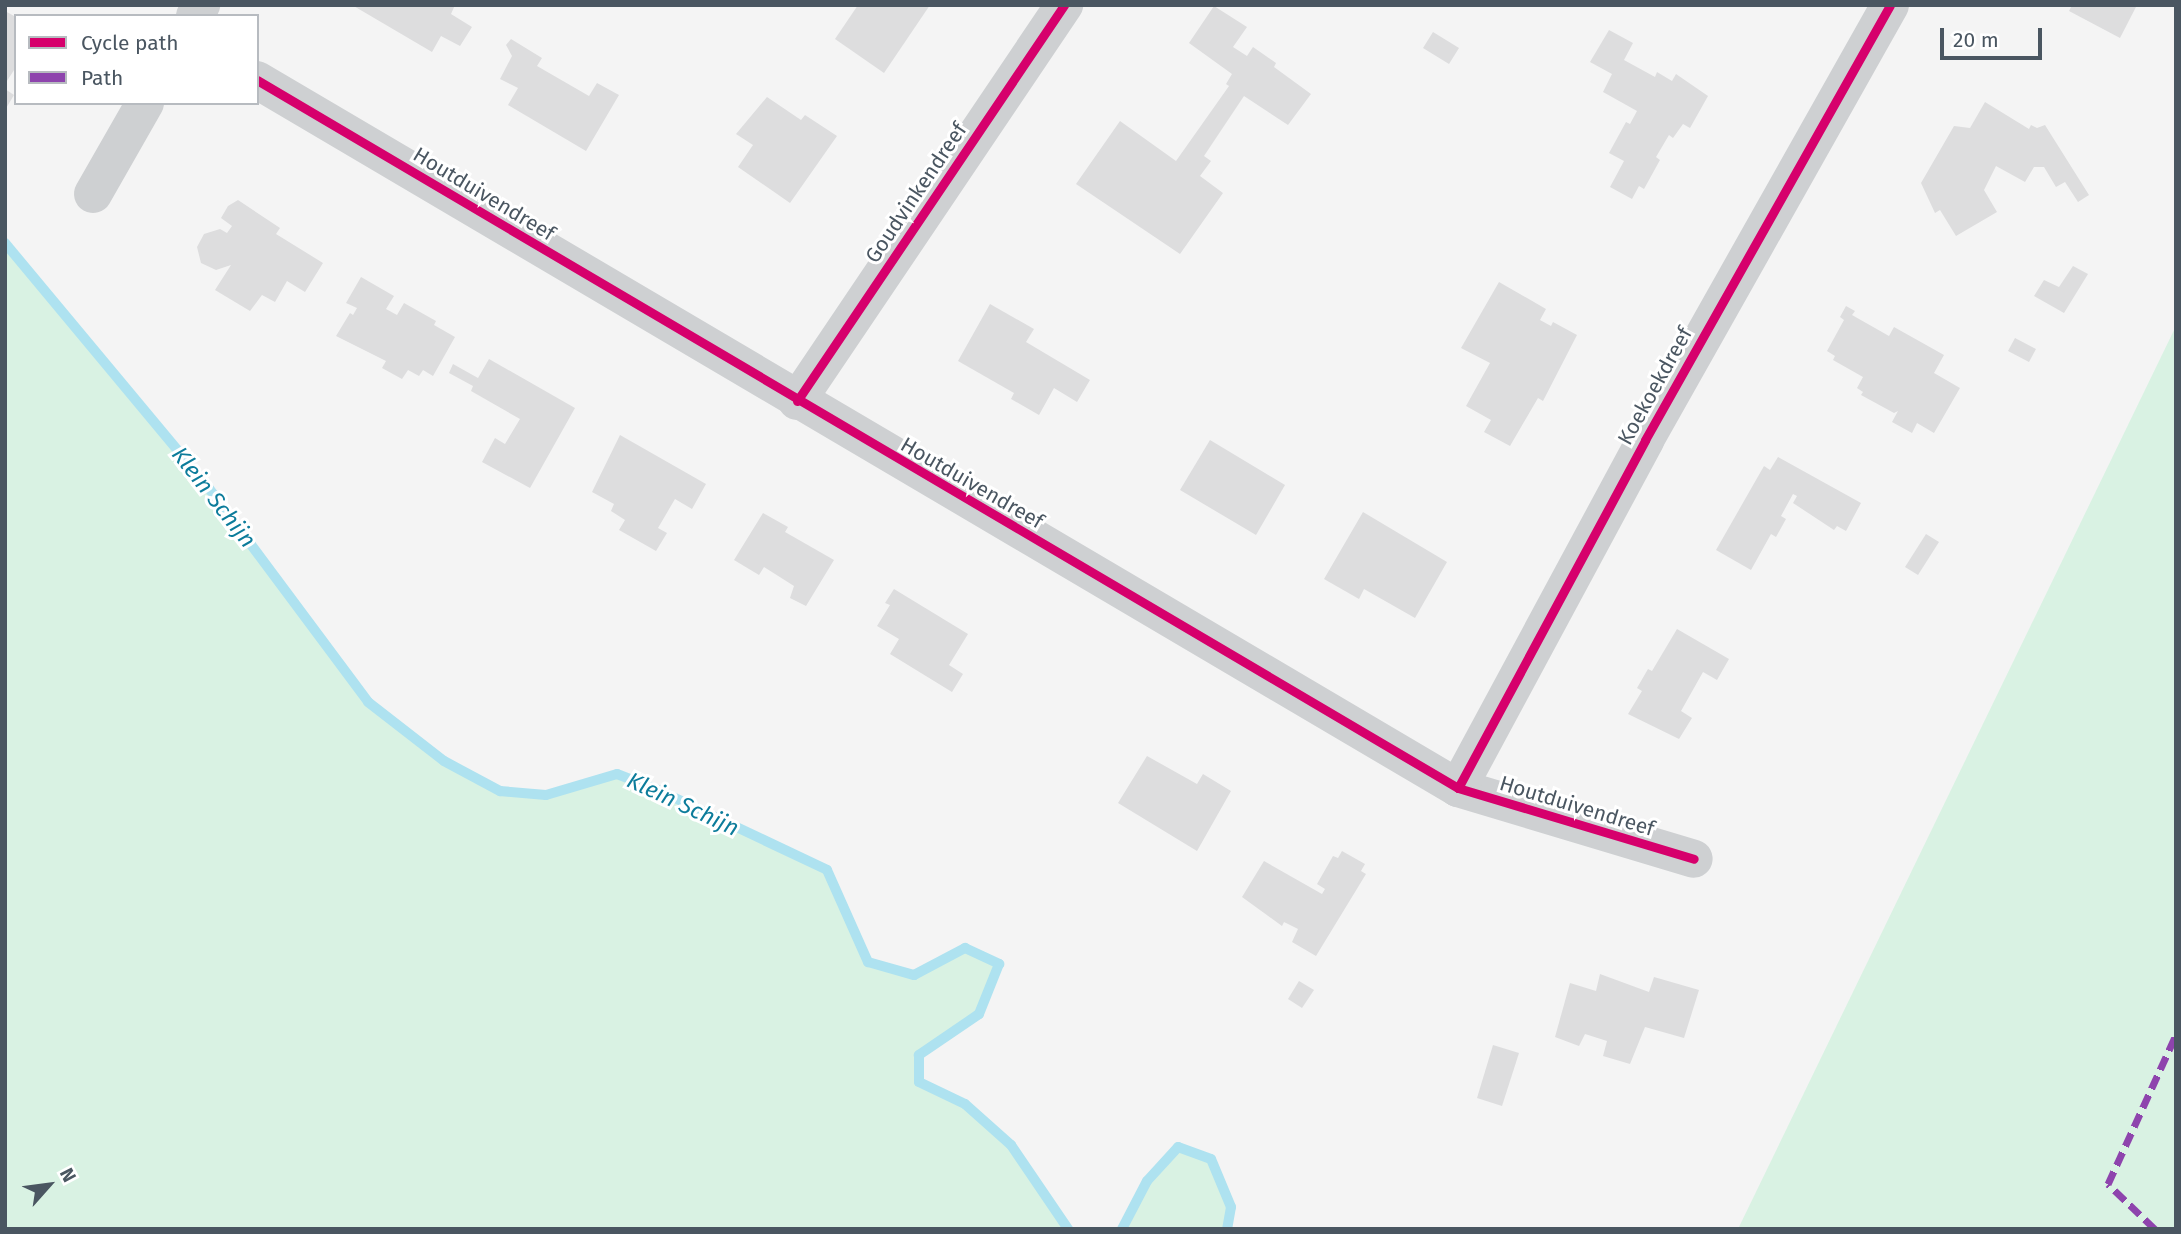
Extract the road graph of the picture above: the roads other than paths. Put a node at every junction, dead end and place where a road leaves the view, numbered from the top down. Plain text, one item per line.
1 (1064, 5) edge
2 (1890, 5) edge
3 (259, 81) edge
4 (144, 105) edge
5 (93, 194) dead end
6 (797, 401) junction
7 (1458, 788) junction
8 (1694, 859) dead end

1 - 6 street, Goudvinkendreef
2 - 7 street, Koekoekdreef
3 - 6 street, Houtduivendreef
4 - 5 street
6 - 7 street, Houtduivendreef
7 - 8 street, Houtduivendreef

